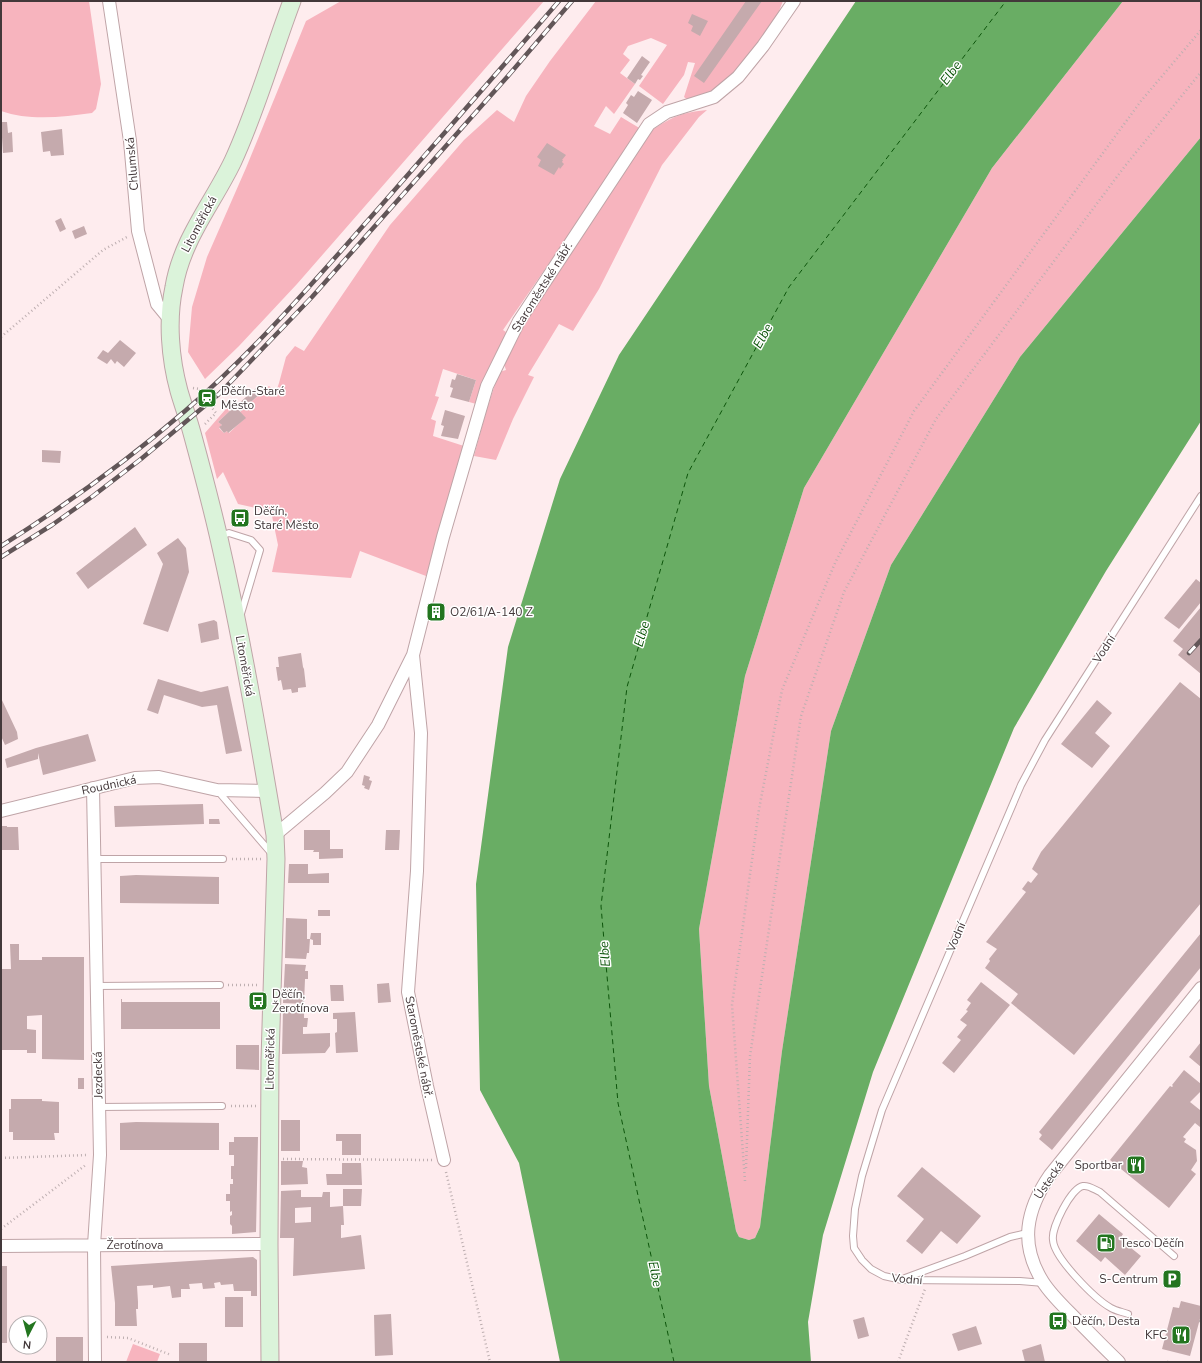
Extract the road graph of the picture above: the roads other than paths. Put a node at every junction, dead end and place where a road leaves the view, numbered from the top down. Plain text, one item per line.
1 (110, 1) edge
2 (292, 1) edge
3 (794, 1) edge
4 (171, 321) junction
5 (1201, 496) edge
6 (219, 536) junction
7 (238, 626) junction
8 (413, 655) junction
9 (93, 788) junction
10 (217, 790) junction
11 (268, 790) junction
12 (1, 811) edge
13 (275, 835) junction
14 (94, 859) junction
15 (223, 859) road end
16 (276, 859) junction
17 (220, 985) road end
18 (96, 986) junction
19 (1201, 988) edge
20 (222, 1106) road end
21 (99, 1107) junction
22 (444, 1160) road end
23 (1027, 1233) junction
24 (269, 1244) junction
25 (94, 1245) junction
26 (1, 1246) edge
27 (1174, 1256) dead end
28 (902, 1280) junction
29 (1044, 1283) junction
30 (1128, 1314) dead end
31 (95, 1362) edge
32 (270, 1362) edge
33 (1119, 1362) edge

1 - 4 street, Chlumská
2 - 4 main road, Litoměřická
3 - 8 street, Staroměstské nábř.
4 - 6 main road, Litoměřická
5 - 28 lane, Vodní
6 - 7 main road, Litoměřická
6 - 7 lane
7 - 11 main road, Litoměřická
8 - 13 street, Staroměstské nábř.
8 - 22 street, Staroměstské nábř.
9 - 10 street, Roudnická
9 - 12 street, Roudnická
9 - 14 street, Jezdecká
10 - 11 street, Roudnická
10 - 16 lane
11 - 13 main road, Litoměřická
13 - 16 main road, Litoměřická
14 - 15 lane
14 - 18 street, Jezdecká
16 - 24 main road, Litoměřická
17 - 18 lane
18 - 21 street, Jezdecká
19 - 23 street, Ústecká
20 - 21 lane
21 - 25 street, Jezdecká
23 - 28 lane
23 - 29 street, Ústecká
24 - 25 street, Žerotínova
24 - 32 main road, Litoměřická
25 - 26 street, Žerotínova
25 - 31 street, Jezdecká
27 - 30 lane
28 - 29 lane, Vodní
29 - 33 street, Ústecká

